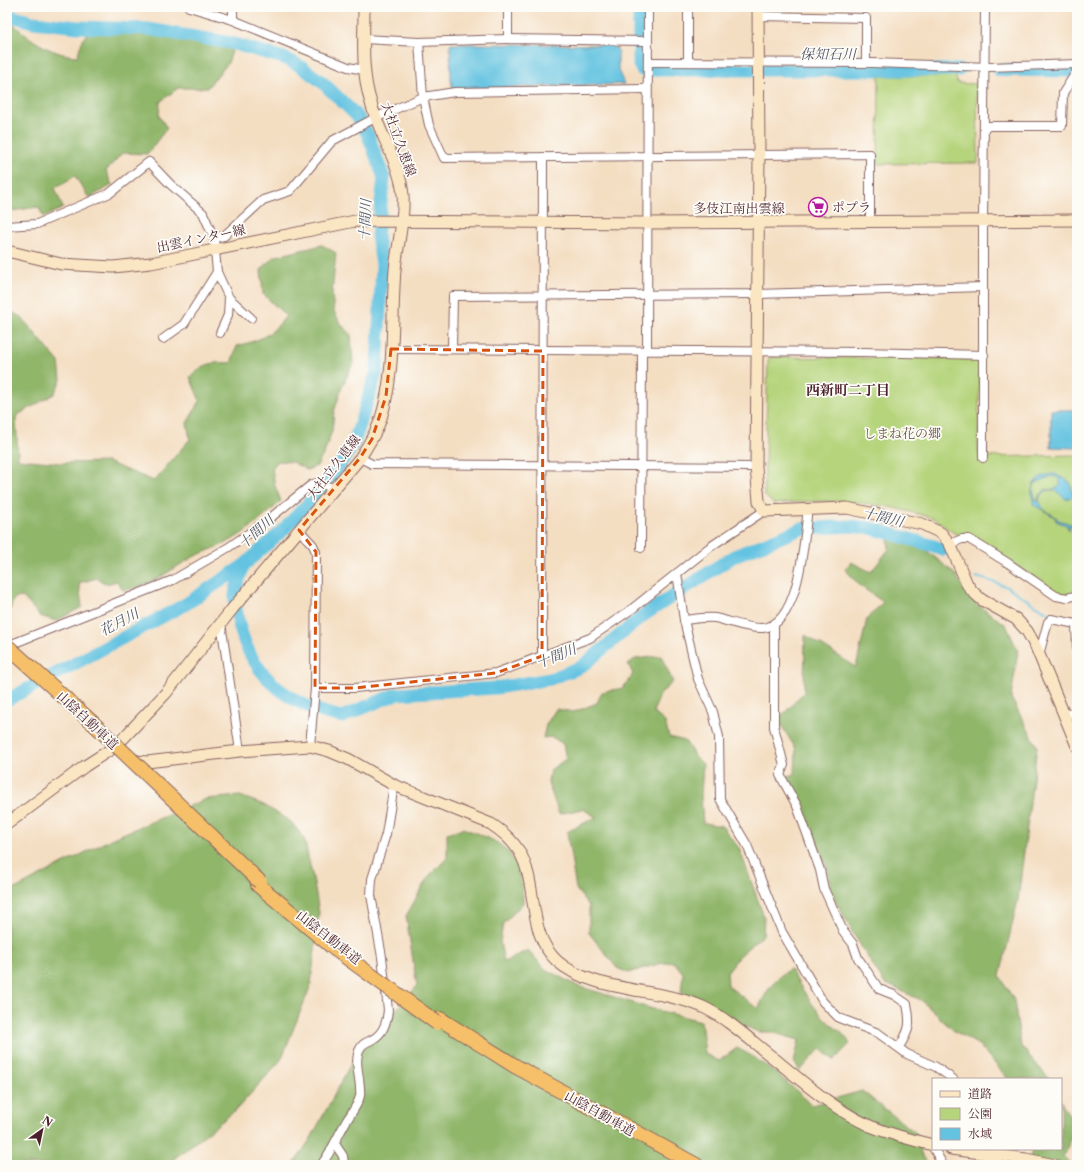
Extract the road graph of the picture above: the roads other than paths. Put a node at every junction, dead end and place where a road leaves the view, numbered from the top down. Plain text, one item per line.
1 (189, 7) edge
2 (233, 7) edge
3 (364, 7) edge
4 (508, 7) edge
5 (648, 7) edge
6 (688, 7) edge
7 (985, 7) edge
8 (758, 12) edge
9 (233, 20) junction
10 (364, 39) junction
11 (508, 40) junction
12 (648, 41) junction
13 (419, 42) junction
14 (688, 61) junction
15 (648, 62) junction
16 (758, 62) junction
17 (866, 63) junction
18 (1077, 64) edge
19 (985, 67) junction
20 (364, 70) junction
21 (1077, 71) edge
22 (646, 89) junction
23 (423, 97) junction
24 (375, 118) junction
25 (985, 126) junction
26 (648, 155) junction
27 (759, 155) junction
28 (543, 157) junction
29 (401, 220) junction
30 (1077, 220) edge
31 (983, 221) junction
32 (758, 222) junction
33 (870, 222) junction
34 (543, 223) junction
35 (646, 223) junction
36 (7, 226) edge
37 (214, 238) junction
38 (215, 250) junction
39 (7, 251) edge
40 (217, 272) junction
41 (983, 287) junction
42 (647, 294) junction
43 (758, 294) junction
44 (543, 295) junction
45 (229, 298) junction
46 (252, 318) dead end
47 (220, 333) dead end
48 (163, 339) dead end
49 (391, 348) junction
50 (452, 349) junction
51 (644, 350) junction
52 (544, 351) junction
53 (758, 352) junction
54 (984, 355) junction
55 (360, 458) junction
56 (983, 458) dead end
57 (542, 465) junction
58 (641, 466) junction
59 (756, 467) junction
60 (334, 488) junction
61 (808, 508) junction
62 (764, 511) junction
63 (299, 530) junction
64 (950, 544) junction
65 (641, 548) dead end
66 (677, 573) junction
67 (1077, 595) edge
68 (684, 620) junction
69 (221, 623) junction
70 (774, 624) junction
71 (7, 646) edge
72 (1077, 650) edge
73 (7, 652) edge
74 (1039, 655) junction
75 (542, 656) junction
76 (315, 688) junction
77 (1077, 711) edge
78 (1064, 716) junction
79 (116, 746) junction
80 (310, 746) junction
81 (1077, 746) edge
82 (240, 752) junction
83 (394, 785) junction
84 (7, 824) edge
85 (259, 883) junction
86 (439, 1021) junction
87 (899, 1047) junction
88 (952, 1078) edge
89 (335, 1144) junction
90 (932, 1145) edge
91 (935, 1150) edge
92 (958, 1150) edge
93 (321, 1165) edge
94 (344, 1165) edge
95 (685, 1165) edge
96 (696, 1165) edge
97 (943, 1165) edge
98 (1055, 1165) edge

1 - 9 street
2 - 9 street
3 - 10 main road, 大社立久恵線
4 - 11 street
5 - 12 street
6 - 14 street
7 - 19 street
8 - 16 main road
8 - 17 street
9 - 20 street
10 - 13 street
10 - 20 main road, 大社立久恵線
11 - 12 street
11 - 13 street
12 - 15 street
13 - 23 street
14 - 15 street
14 - 16 street
15 - 22 street
16 - 17 street
16 - 27 main road
17 - 19 street
18 - 19 street
19 - 25 street
20 - 24 main road, 大社立久恵線
21 - 25 street
22 - 23 street
22 - 26 street
23 - 24 street
23 - 28 street
24 - 29 main road, 大社立久恵線
24 - 37 street
25 - 31 street
26 - 27 street
26 - 28 street
26 - 35 street
27 - 32 main road
27 - 33 street
28 - 34 street
29 - 34 main road, 多伎江南出雲線
29 - 38 main road, 出雲インター線
29 - 49 main road, 大社立久恵線
30 - 31 main road, 多伎江南出雲線
31 - 33 main road, 多伎江南出雲線
31 - 41 street
32 - 33 main road, 多伎江南出雲線
32 - 35 main road, 多伎江南出雲線
32 - 43 main road
34 - 35 main road, 多伎江南出雲線
34 - 44 street
35 - 42 street
36 - 37 street
37 - 38 street
38 - 39 main road, 出雲インター線
38 - 40 street
40 - 45 street
40 - 48 street
41 - 43 street
41 - 54 street
42 - 43 street
42 - 44 street
42 - 51 street
43 - 53 main road
44 - 50 street
44 - 52 street
45 - 46 street
45 - 47 street
49 - 50 street
49 - 55 main road, 大社立久恵線
50 - 52 street
51 - 52 street
51 - 53 street
51 - 58 street
52 - 57 street
53 - 54 street
53 - 59 main road
54 - 56 street
55 - 57 street
55 - 60 main road, 大社立久恵線
57 - 58 street
57 - 75 street
58 - 59 street
58 - 65 street
59 - 62 main road
60 - 63 main road, 大社立久恵線
60 - 71 street
61 - 62 main road
61 - 64 main road
61 - 70 street
62 - 66 street
63 - 69 main road, 大社立久恵線
63 - 76 street
64 - 67 street
64 - 74 main road
66 - 68 street
66 - 75 street
68 - 70 street
68 - 87 street
69 - 79 main road, 大社立久恵線
69 - 82 street
70 - 87 street
71 - 85 highway, 山陰自動車道, bridge
72 - 74 street
73 - 85 highway, 山陰自動車道, bridge
74 - 78 main road
75 - 76 street
76 - 80 street
77 - 78 street
78 - 81 main road
79 - 82 main road
79 - 84 main road, 大社立久恵線
80 - 82 main road
80 - 83 main road
83 - 89 street
83 - 90 main road
85 - 86 highway, 山陰自動車道
86 - 95 highway, 山陰自動車道
86 - 96 highway, 山陰自動車道
87 - 88 street
89 - 93 street
89 - 94 street
91 - 97 street
92 - 98 main road

